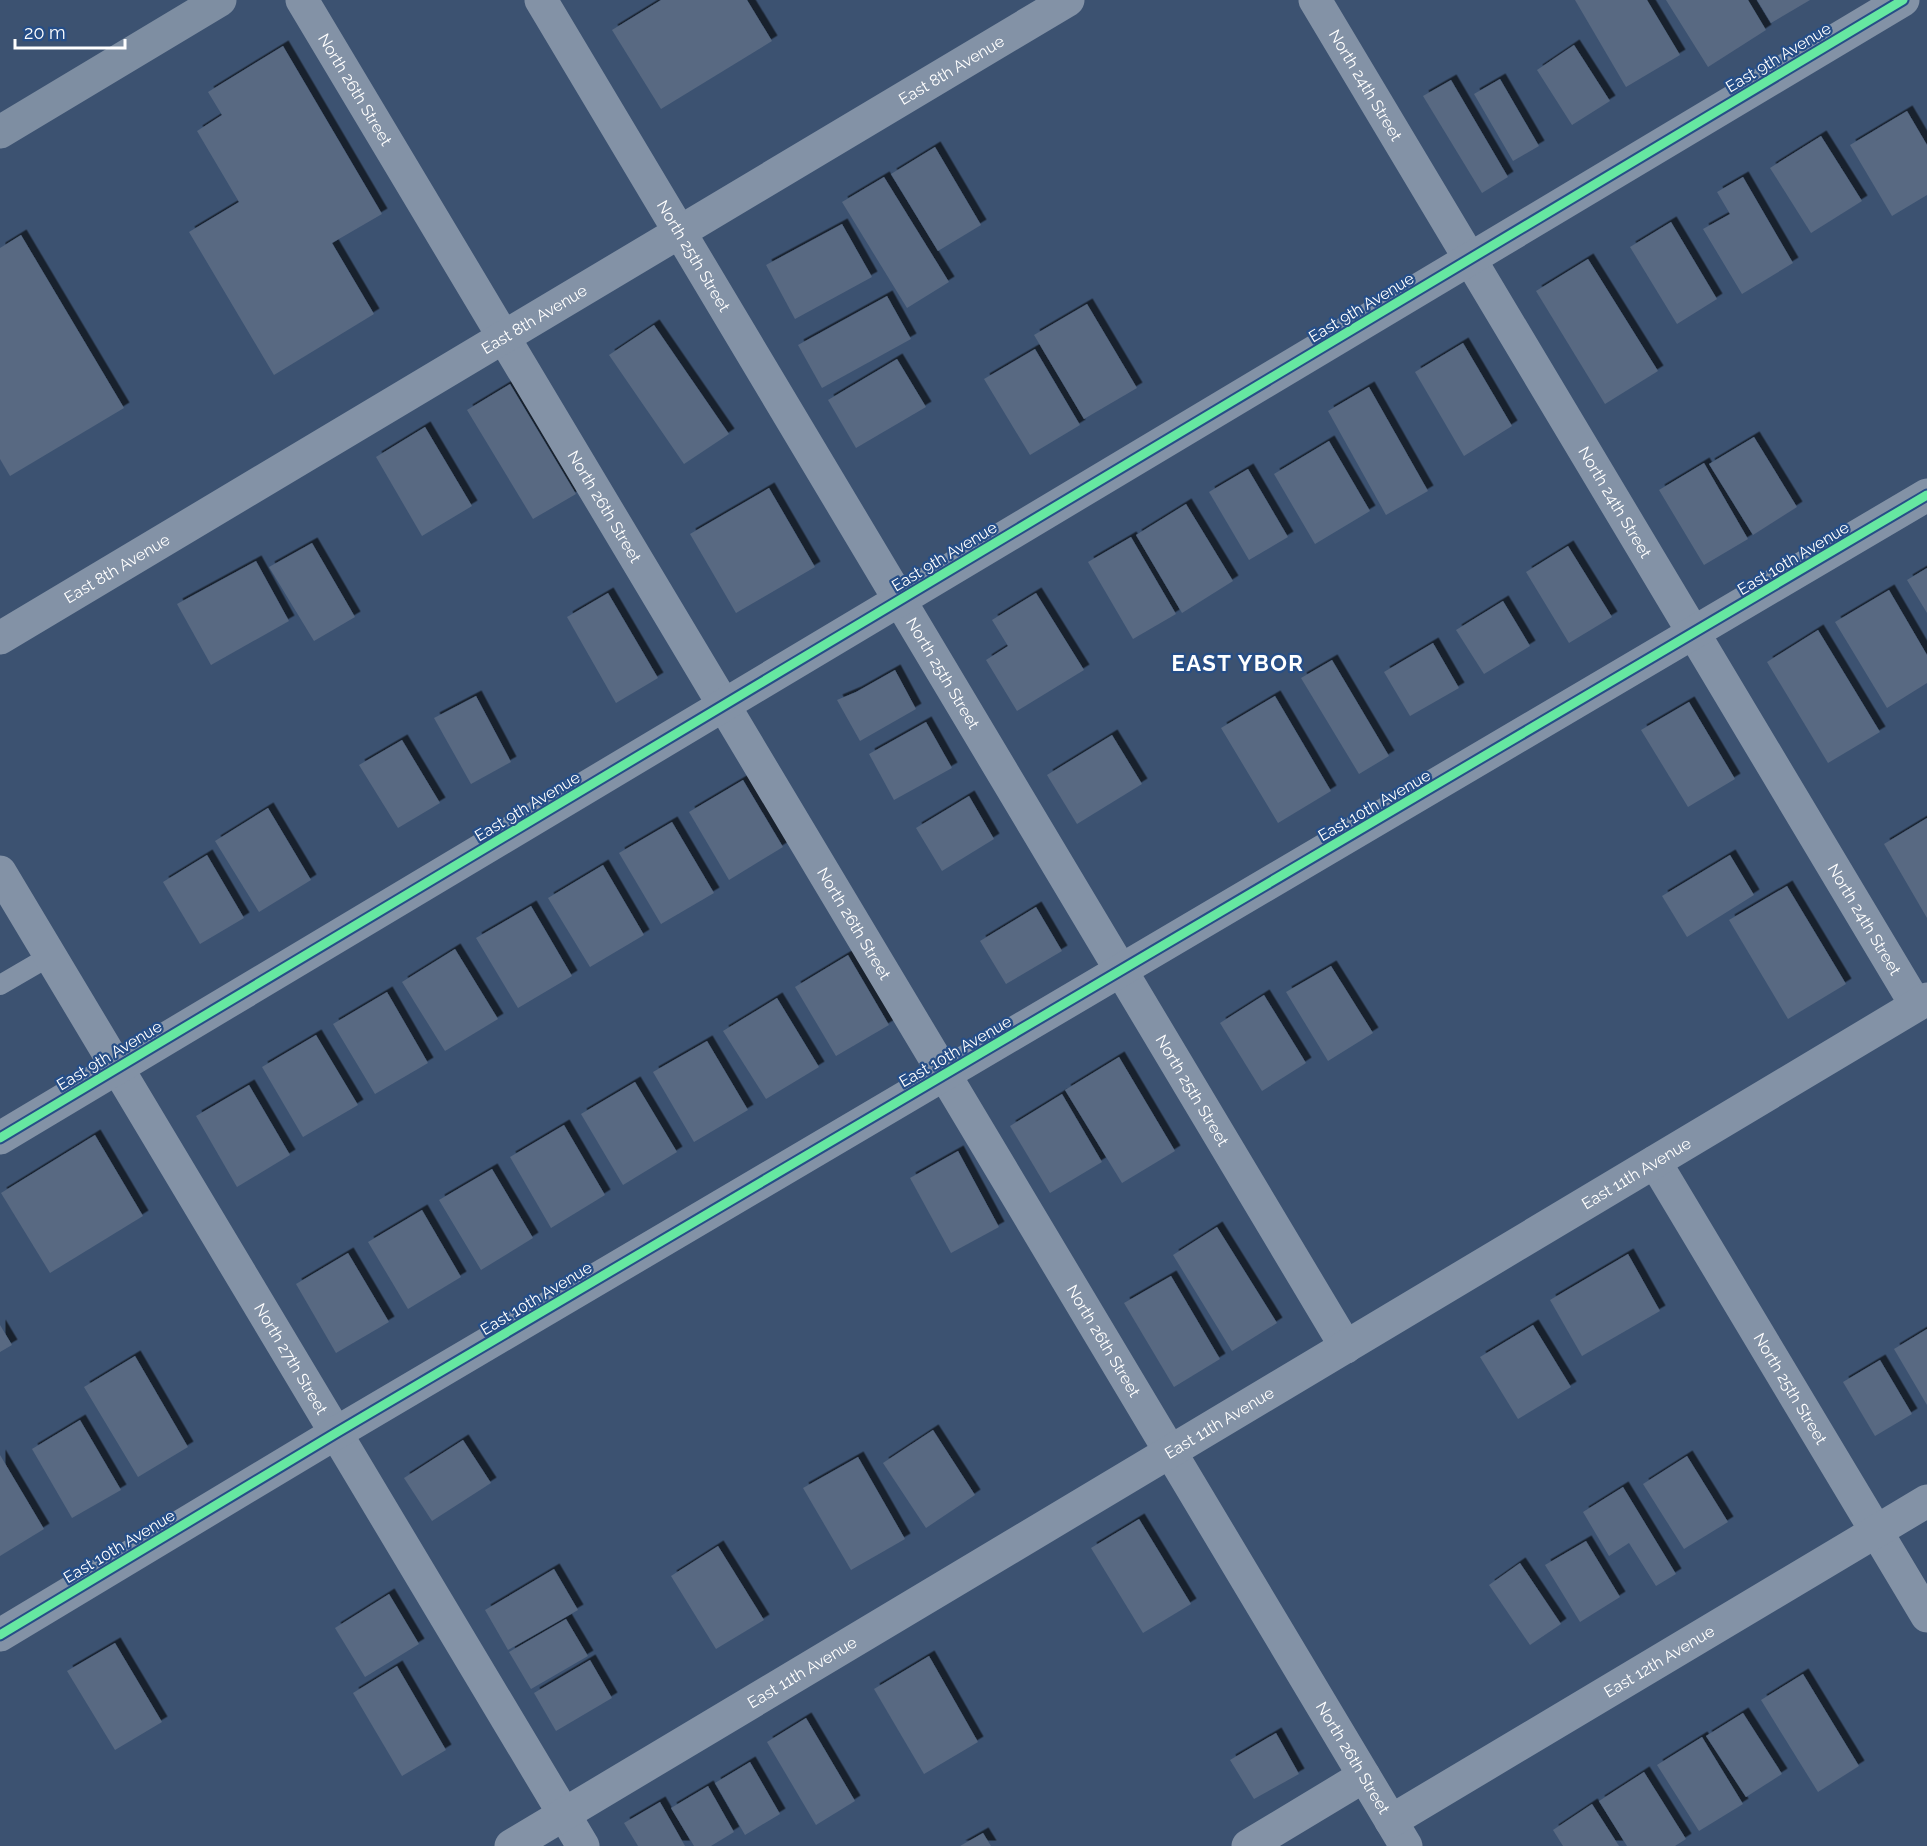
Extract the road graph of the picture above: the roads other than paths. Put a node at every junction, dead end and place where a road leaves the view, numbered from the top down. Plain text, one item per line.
1 (220, 0) edge
2 (302, 0) edge
3 (541, 0) edge
4 (1068, 0) edge
5 (1315, 0) edge
6 (1903, 0) edge
7 (0, 132) edge
8 (679, 232) junction
9 (1470, 259) junction
10 (504, 337) junction
11 (1927, 495) edge
12 (900, 600) junction
13 (1694, 634) junction
14 (0, 638) edge
15 (724, 705) junction
16 (0, 872) edge
17 (50, 956) junction
18 (1121, 971) junction
19 (0, 985) edge
20 (1922, 1002) edge
21 (117, 1068) junction
22 (945, 1074) junction
23 (0, 1138) edge
24 (1655, 1162) junction
25 (1346, 1347) junction
26 (336, 1433) junction
27 (1170, 1451) junction
28 (1927, 1501) edge
29 (1876, 1532) junction
30 (1927, 1616) edge
31 (0, 1635) edge
32 (1364, 1776) junction
33 (564, 1814) junction
34 (1399, 1834) edge
35 (511, 1846) edge
36 (583, 1846) edge
37 (1248, 1846) edge

1 - 7 street
2 - 10 street, North 26th Street
3 - 8 street, North 25th Street
4 - 8 street, East 8th Avenue
5 - 9 street, North 24th Street
6 - 9 street, East 9th Avenue
8 - 10 street, East 8th Avenue
8 - 12 street, North 25th Street
9 - 12 street, East 9th Avenue
9 - 13 street, North 24th Street
10 - 14 street, East 8th Avenue
10 - 15 street, North 26th Street
11 - 13 street, East 10th Avenue
12 - 15 street, East 9th Avenue
12 - 18 street, North 25th Street
13 - 18 street, East 10th Avenue
13 - 20 street, North 24th Street
15 - 21 street, East 9th Avenue
15 - 22 street, North 26th Street
16 - 17 street, North 27th Street
17 - 19 lane
17 - 21 street, North 27th Street
18 - 22 street, East 10th Avenue
18 - 25 street, North 25th Street
20 - 24 street, East 11th Avenue
21 - 23 street, East 9th Avenue
21 - 26 street, North 27th Street
22 - 26 street, East 10th Avenue
22 - 27 street, North 26th Street
24 - 25 street, East 11th Avenue
24 - 29 street, North 25th Street
25 - 27 street, East 11th Avenue
26 - 31 street, East 10th Avenue
26 - 33 street, North 27th Street
27 - 32 street, North 26th Street
27 - 33 street, East 11th Avenue
28 - 29 street, East 12th Avenue
29 - 30 street, North 25th Street
29 - 34 street, East 12th Avenue
32 - 34 street, North 26th Street
32 - 37 street
33 - 35 street, East 11th Avenue
33 - 36 street, North 27th Street

